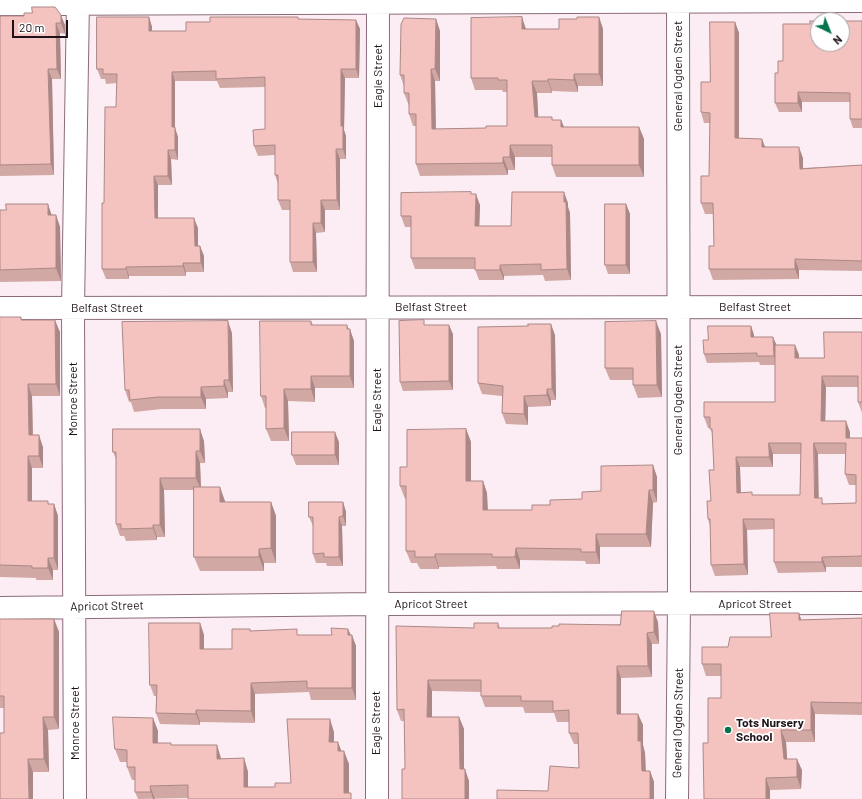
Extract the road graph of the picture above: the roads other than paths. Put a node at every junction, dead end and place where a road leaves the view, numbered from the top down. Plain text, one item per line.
1 (378, 1) edge
2 (678, 1) edge
3 (862, 1) edge
4 (78, 2) edge
5 (0, 4) edge
6 (378, 307) junction
7 (677, 307) junction
8 (862, 307) edge
9 (0, 308) edge
10 (73, 308) junction
11 (862, 603) edge
12 (376, 604) junction
13 (679, 604) junction
14 (74, 606) junction
15 (0, 608) edge
16 (75, 799) edge
17 (376, 799) edge
18 (677, 799) edge

1 - 2 street
1 - 4 street
1 - 6 street, Eagle Street
2 - 3 street
2 - 7 street, General Ogden Street
4 - 5 street
4 - 10 street, Monroe Street
6 - 7 street, Belfast Street
6 - 10 street, Belfast Street
6 - 12 street, Eagle Street
7 - 8 street, Belfast Street
7 - 13 street, General Ogden Street
9 - 10 street, Belfast Street
10 - 14 street, Monroe Street
11 - 13 street, Apricot Street
12 - 13 street, Apricot Street
12 - 14 street, Apricot Street
12 - 17 street, Eagle Street
13 - 18 street, General Ogden Street
14 - 15 street, Apricot Street
14 - 16 street, Monroe Street

